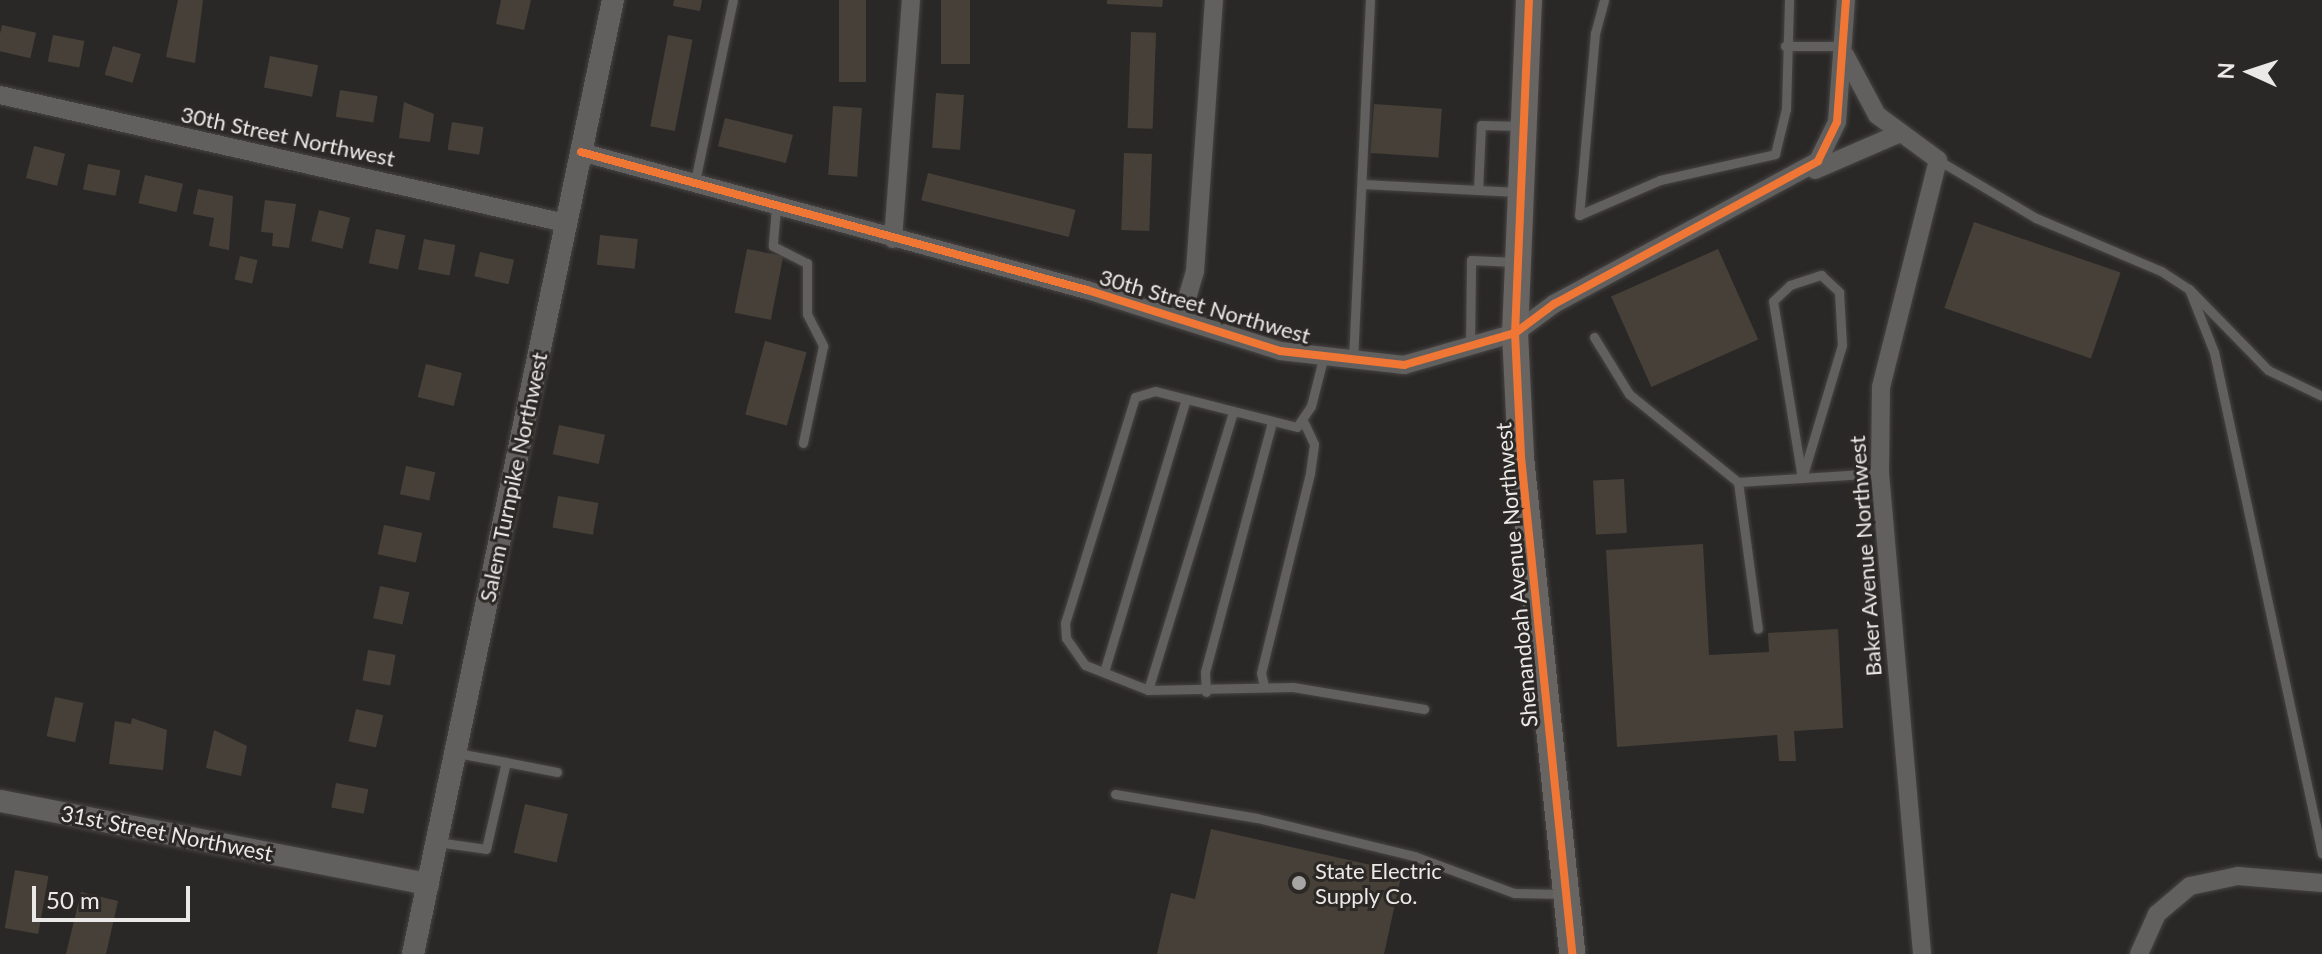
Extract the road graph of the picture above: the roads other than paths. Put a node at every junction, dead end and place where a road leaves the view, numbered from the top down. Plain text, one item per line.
1 (613, 0) edge
2 (733, 0) edge
3 (911, 0) edge
4 (1214, 0) edge
5 (1370, 0) edge
6 (1529, 0) edge
7 (1604, 0) edge
8 (1789, 0) edge
9 (1846, 0) edge
10 (1785, 46) junction
11 (1844, 51) junction
12 (0, 95) edge
13 (1521, 126) junction
14 (1896, 135) junction
15 (581, 152) junction
16 (1938, 160) junction
17 (1783, 183) junction
18 (1363, 184) junction
19 (694, 186) junction
20 (1478, 190) junction
21 (1517, 192) junction
22 (776, 208) junction
23 (565, 223) junction
24 (893, 239) junction
25 (1515, 262) junction
26 (2189, 289) junction
27 (1181, 319) junction
28 (1515, 333) junction
29 (1594, 337) dead end
30 (1470, 347) junction
31 (1323, 359) junction
32 (1353, 363) junction
33 (2322, 396) edge
34 (1186, 399) junction
35 (1233, 412) junction
36 (1272, 422) junction
37 (1304, 423) junction
38 (803, 443) dead end
39 (1880, 473) junction
40 (1802, 478) junction
41 (1738, 482) junction
42 (1758, 629) dead end
43 (1104, 672) junction
44 (1264, 686) junction
45 (1148, 690) junction
46 (1206, 692) junction
47 (1424, 709) dead end
48 (456, 753) junction
49 (506, 762) junction
50 (557, 772) dead end
51 (1115, 794) dead end
52 (0, 801) edge
53 (437, 842) junction
54 (2322, 854) edge
55 (2322, 883) edge
56 (428, 884) junction
57 (1566, 894) junction
58 (413, 954) edge
59 (1572, 954) edge
60 (1922, 954) edge
61 (2139, 954) edge

1 - 15 street, Salem Turnpike Northwest
2 - 19 lane
3 - 24 street
4 - 27 street
5 - 18 lane
6 - 13 main road, Shenandoah Avenue Northwest
7 - 10 lane
8 - 10 lane
9 - 11 street, 30th Street Northwest
10 - 11 lane
11 - 14 street
11 - 17 street, 30th Street Northwest
12 - 23 street, 30th Street Northwest
13 - 20 lane
13 - 21 main road, Shenandoah Avenue Northwest
14 - 16 street
14 - 17 street, 30th Street Northwest
15 - 19 street, 30th Street Northwest
15 - 23 street, Salem Turnpike Northwest
16 - 26 lane
16 - 39 street, Baker Avenue Northwest
17 - 28 street, 30th Street Northwest
18 - 20 lane
18 - 32 lane
19 - 22 street, 30th Street Northwest
20 - 21 lane
21 - 25 main road, Shenandoah Avenue Northwest
22 - 24 street, 30th Street Northwest
22 - 38 lane
23 - 48 street, Salem Turnpike Northwest
24 - 27 street, 30th Street Northwest
25 - 28 main road, Shenandoah Avenue Northwest
25 - 30 lane
26 - 33 lane
26 - 54 lane
27 - 31 street, 30th Street Northwest
28 - 30 street, 30th Street Northwest
28 - 57 main road, Shenandoah Avenue Northwest
29 - 41 lane
30 - 32 street, 30th Street Northwest
31 - 32 street, 30th Street Northwest
31 - 37 lane
34 - 35 lane
34 - 43 lane
34 - 43 lane
35 - 36 lane
35 - 45 lane
36 - 37 lane
36 - 46 lane
37 - 44 lane
39 - 40 lane
39 - 60 street, Baker Avenue Northwest
40 - 40 lane
40 - 41 lane
41 - 42 lane
43 - 45 lane
44 - 46 lane
44 - 47 lane
45 - 46 lane
48 - 49 lane
48 - 53 street, Salem Turnpike Northwest
49 - 50 lane
49 - 53 lane
51 - 57 lane
52 - 56 street, 31st Street Northwest
53 - 56 street, Salem Turnpike Northwest
55 - 61 street
56 - 58 street, Salem Turnpike Northwest
57 - 59 main road, Shenandoah Avenue Northwest

